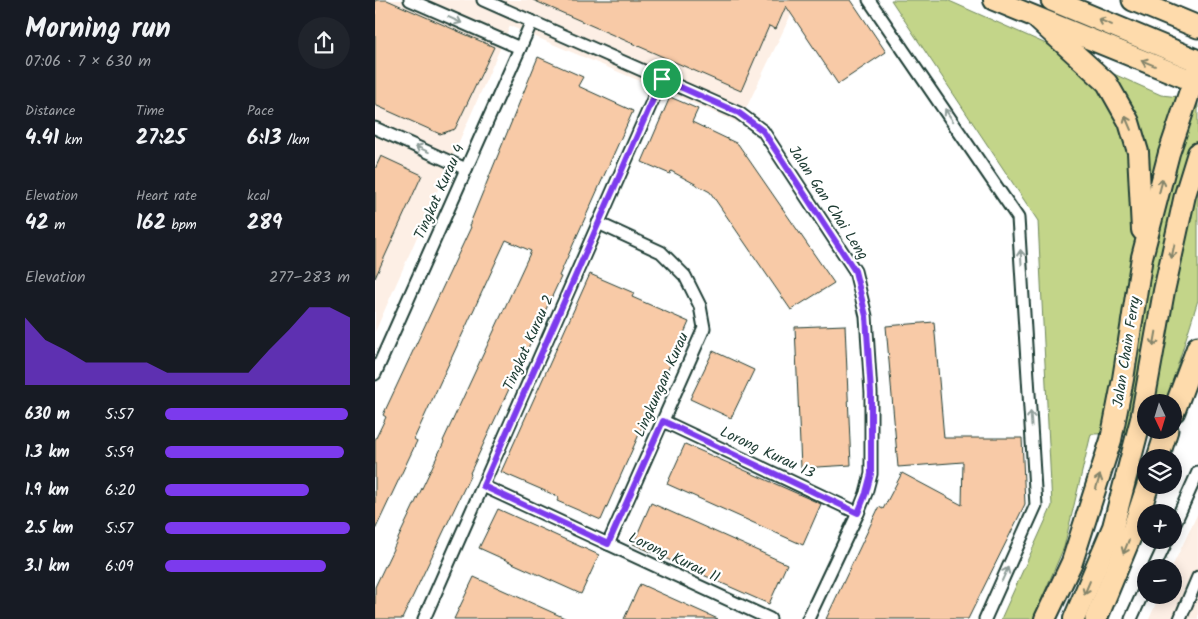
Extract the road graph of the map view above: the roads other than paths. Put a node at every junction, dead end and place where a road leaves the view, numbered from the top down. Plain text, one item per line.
1 (410, 0) edge
2 (483, 0) edge
3 (869, 0) edge
4 (994, 0) edge
5 (1052, 0) edge
6 (1133, 0) edge
7 (1037, 19) junction
8 (532, 21) junction
9 (1198, 27) edge
10 (520, 48) junction
11 (1197, 73) edge
12 (662, 79) junction
13 (375, 128) edge
14 (1198, 153) edge
15 (466, 168) junction
16 (598, 223) junction
17 (1142, 257) junction
18 (1198, 347) edge
19 (375, 374) edge
20 (1180, 394) edge
21 (663, 421) junction
22 (1198, 472) edge
23 (483, 486) junction
24 (1145, 494) edge
25 (1182, 507) edge
26 (858, 513) junction
27 (608, 544) junction
28 (1198, 576) edge
29 (1138, 604) edge
30 (425, 619) edge
31 (770, 619) edge
32 (808, 619) edge
33 (985, 619) edge
34 (1045, 619) edge
35 (1074, 619) edge
36 (1096, 619) edge
37 (1131, 619) edge
38 (1180, 619) edge

1 -> 10 street
2 - 8 street, Jalan Gan Chai Leng
33 -> 3 street
4 - 7 highway
11 -> 5 highway
6 - 9 highway
11 -> 7 highway
17 -> 7 highway
8 - 10 street, Tingkat Kurau 4
8 - 12 street, Jalan Gan Chai Leng
10 - 15 street, Tingkat Kurau 4
17 -> 11 highway, Jalan Chain Ferry
12 - 16 street, Tingkat Kurau 2
12 - 26 street, Jalan Gan Chai Leng
15 -> 13 street
14 -> 35 highway, Jalan Chain Ferry
15 - 19 street, Tingkat Kurau 4
16 - 21 street, Lingkungan Kurau
16 - 23 street, Tingkat Kurau 2
34 -> 17 highway, Jalan Chain Ferry
18 - 20 highway
21 - 26 street, Lorong Kurau 13
21 - 27 street, Lingkungan Kurau
22 - 25 street
23 - 27 street, Lorong Kurau 11
23 - 30 street, Tingkat Kurau 2
24 -> 36 highway
26 - 32 street, Jalan Gan Chai Leng
27 - 31 street, Lorong Kurau 11
28 - 38 street
29 - 37 street

